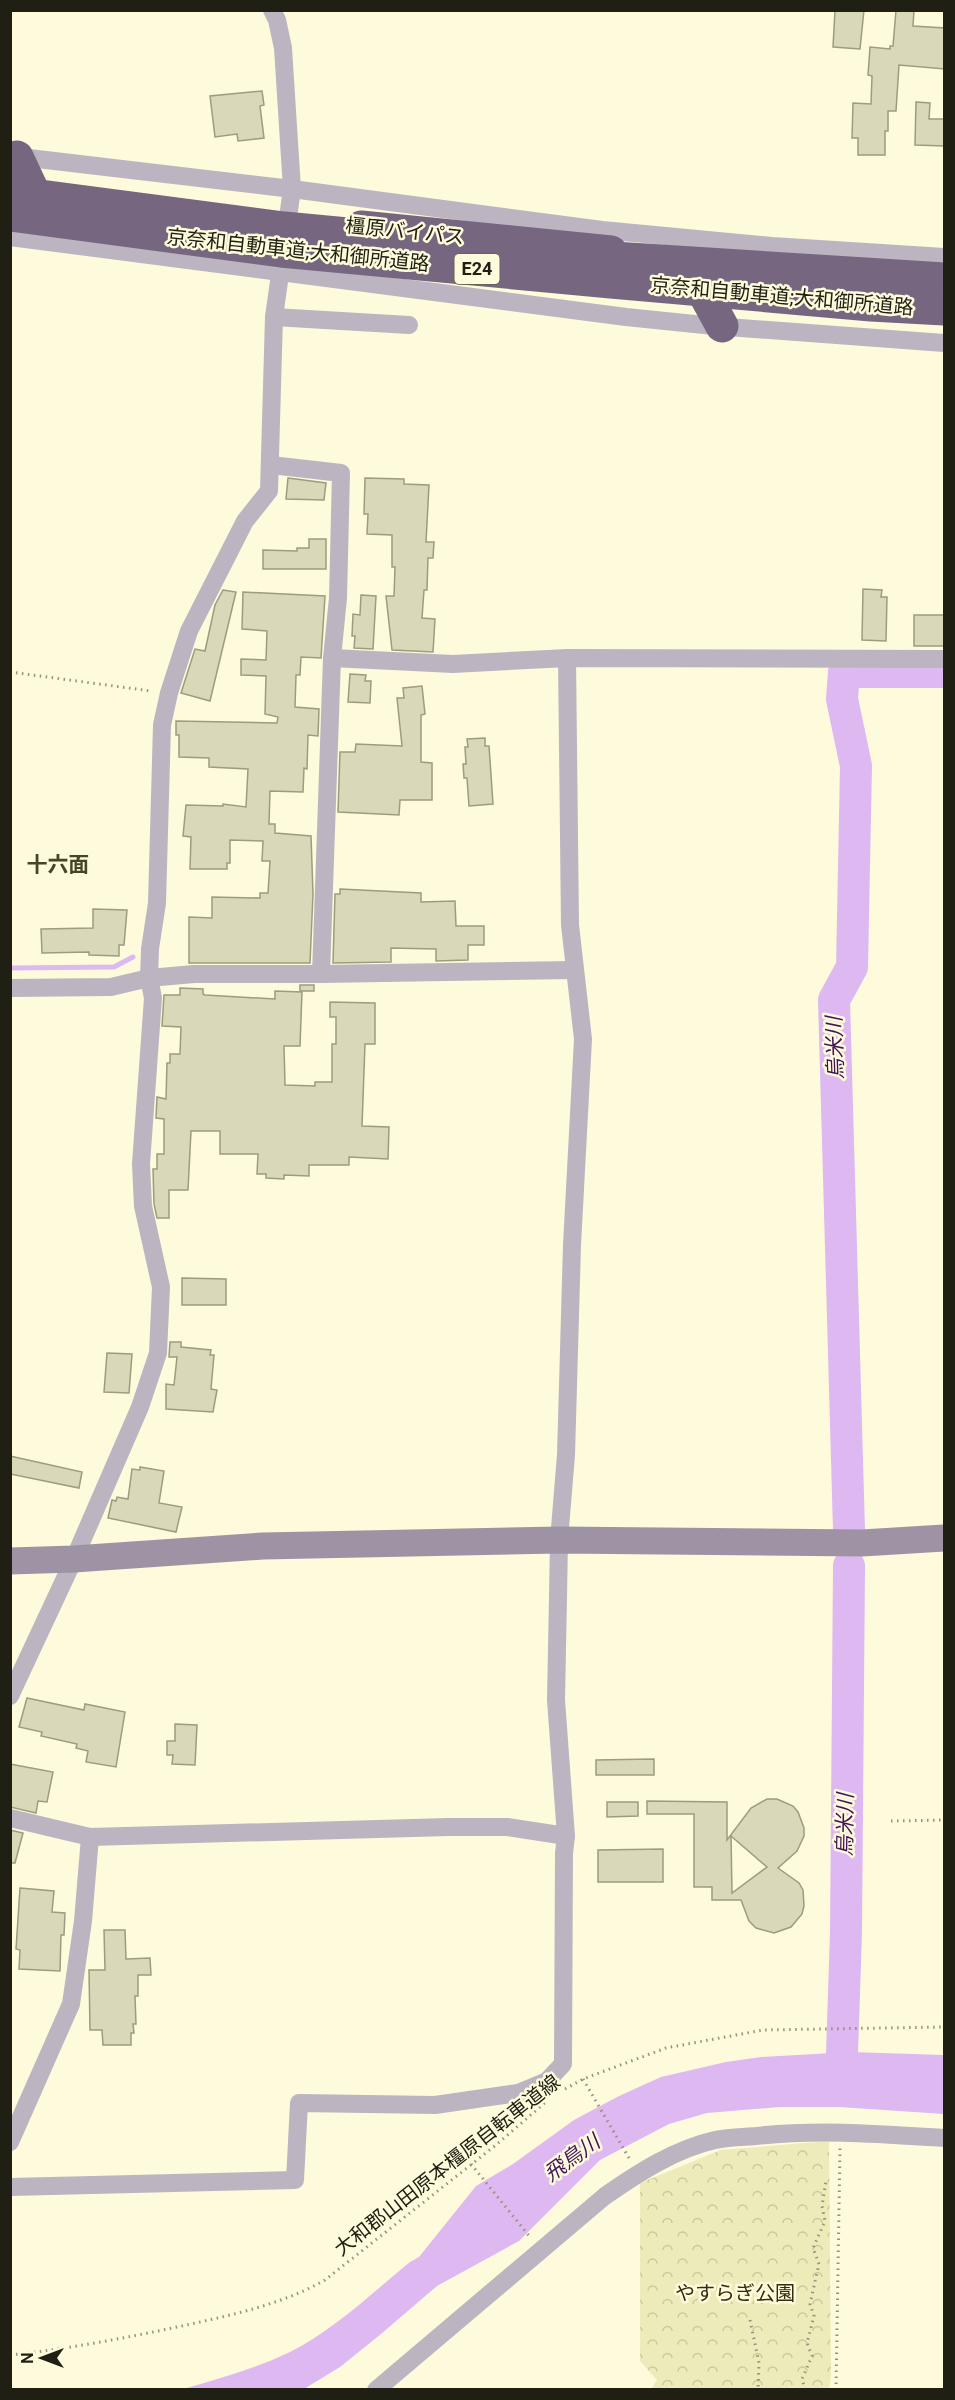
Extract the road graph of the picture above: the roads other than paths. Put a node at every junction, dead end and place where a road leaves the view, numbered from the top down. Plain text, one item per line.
1 (272, 10) edge
2 (16, 176) edge
3 (290, 204) junction
4 (10, 215) edge
5 (10, 220) edge
6 (10, 237) edge
7 (945, 257) edge
8 (280, 264) junction
9 (945, 272) edge
10 (945, 279) edge
11 (705, 295) junction
12 (945, 310) edge
13 (274, 317) junction
14 (409, 325) dead end
15 (722, 326) junction
16 (945, 343) edge
17 (271, 465) junction
18 (332, 658) junction
19 (567, 658) junction
20 (945, 658) edge
21 (573, 970) junction
22 (321, 974) junction
23 (149, 978) junction
24 (10, 988) edge
25 (945, 1538) edge
26 (559, 1540) junction
27 (74, 1559) junction
28 (10, 1561) edge
29 (10, 1696) edge
30 (10, 1818) edge
31 (567, 1836) junction
32 (90, 1837) junction
33 (945, 2138) edge
34 (10, 2142) edge
35 (10, 2187) edge
36 (376, 2390) edge

1 - 3 street
2 - 3 highway, 橿原バイパス
2 - 10 highway, 京奈和自動車道;大和御所道路 / E24, bridge
3 - 7 street
3 - 8 street
3 - 9 highway, 橿原バイパス
4 - 12 highway, 京奈和自動車道;大和御所道路 / E24, bridge
5 - 8 highway, 橿原バイパス
6 - 8 street
8 - 11 highway, 橿原バイパス
8 - 13 street
8 - 15 street
11 - 12 highway, 橿原バイパス
11 - 15 highway
13 - 14 street
13 - 17 street
15 - 16 street
17 - 18 street
17 - 23 street
18 - 19 street
18 - 22 street
19 - 20 street
19 - 21 street
21 - 22 street
21 - 26 street
22 - 23 street
23 - 24 street
23 - 27 street
25 - 26 street
26 - 27 street
26 - 31 street
27 - 28 street
27 - 29 street
30 - 32 street
31 - 32 street
31 - 35 street
32 - 34 street
33 - 36 street

